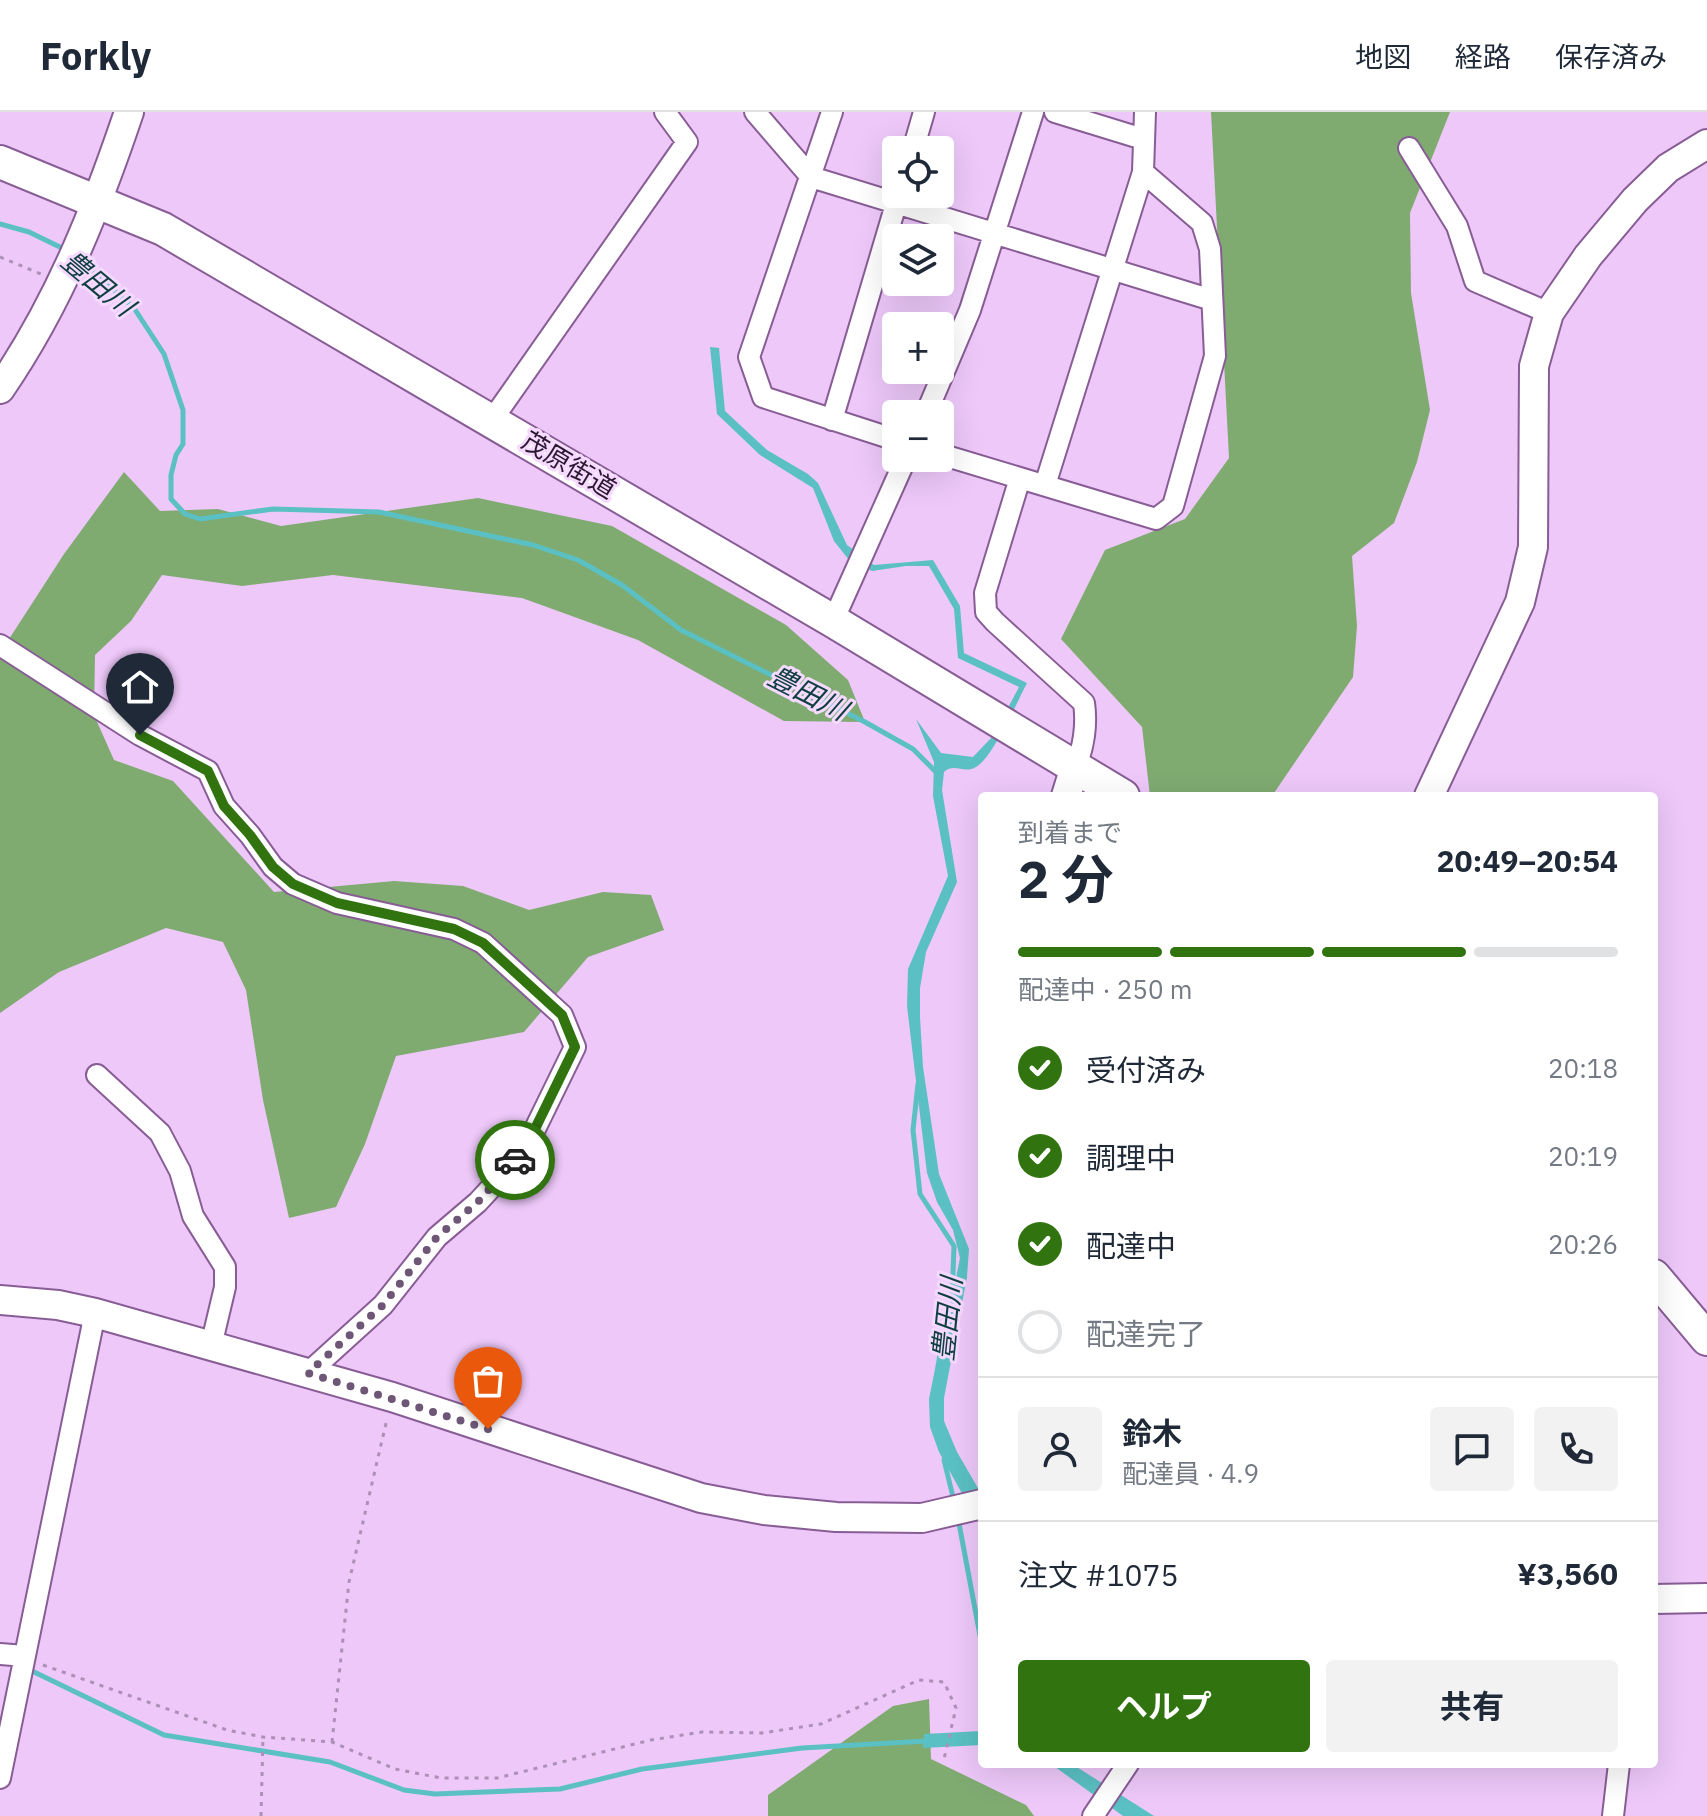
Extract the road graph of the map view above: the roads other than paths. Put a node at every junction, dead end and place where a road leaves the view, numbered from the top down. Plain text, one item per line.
1 (129, 112) edge
2 (665, 112) edge
3 (755, 112) edge
4 (832, 112) edge
5 (924, 112) edge
6 (1033, 112) edge
7 (1055, 112) edge
8 (1145, 112) edge
9 (917, 136) edge
10 (1143, 139) junction
11 (1707, 144) edge
12 (1409, 148) dead end
13 (0, 162) edge
14 (1143, 172) junction
15 (811, 177) junction
16 (882, 196) edge
17 (99, 201) junction
18 (896, 208) edge
19 (921, 208) edge
20 (996, 234) junction
21 (1111, 271) junction
22 (1212, 300) junction
23 (1549, 313) junction
24 (0, 389) edge
25 (932, 400) edge
26 (492, 420) junction
27 (832, 420) junction
28 (882, 436) edge
29 (954, 458) edge
30 (900, 472) edge
31 (1020, 478) junction
32 (1045, 485) junction
33 (833, 621) junction
34 (0, 645) edge
35 (1071, 781) edge
36 (1109, 792) edge
37 (1431, 792) edge
38 (97, 1075) dead end
39 (1658, 1281) edge
40 (0, 1300) edge
41 (95, 1313) junction
42 (1707, 1339) edge
43 (211, 1346) junction
44 (308, 1373) junction
45 (978, 1505) edge
46 (1707, 1598) edge
47 (1658, 1599) edge
48 (0, 1654) edge
49 (25, 1656) junction
50 (1125, 1768) edge
51 (1619, 1768) edge
52 (0, 1778) edge
53 (1093, 1816) edge
54 (1613, 1816) edge

1 - 17 street
2 - 26 street
3 - 15 street
4 - 15 street
5 - 9 street
6 - 20 street
7 - 10 street
8 - 10 street
10 - 14 street
11 - 23 street
12 - 23 street
13 - 17 main road, 茂原街道
14 - 21 street
14 - 22 street
15 - 16 street
15 - 27 street
17 - 24 street
17 - 26 main road, 茂原街道
18 - 27 street
19 - 20 street
20 - 21 street
20 - 25 street
21 - 22 street
21 - 32 street
22 - 32 street
23 - 37 street
26 - 33 main road, 茂原街道
27 - 28 street
29 - 31 street
30 - 33 street
31 - 32 street
31 - 35 street
33 - 35 main road, 茂原街道
34 - 44 street
35 - 36 main road, 茂原街道
38 - 43 street
39 - 42 main road
40 - 41 street
41 - 43 street
41 - 49 street
43 - 44 street
44 - 45 street
46 - 47 street
48 - 49 street
49 - 52 street
50 - 53 street
51 - 54 street

